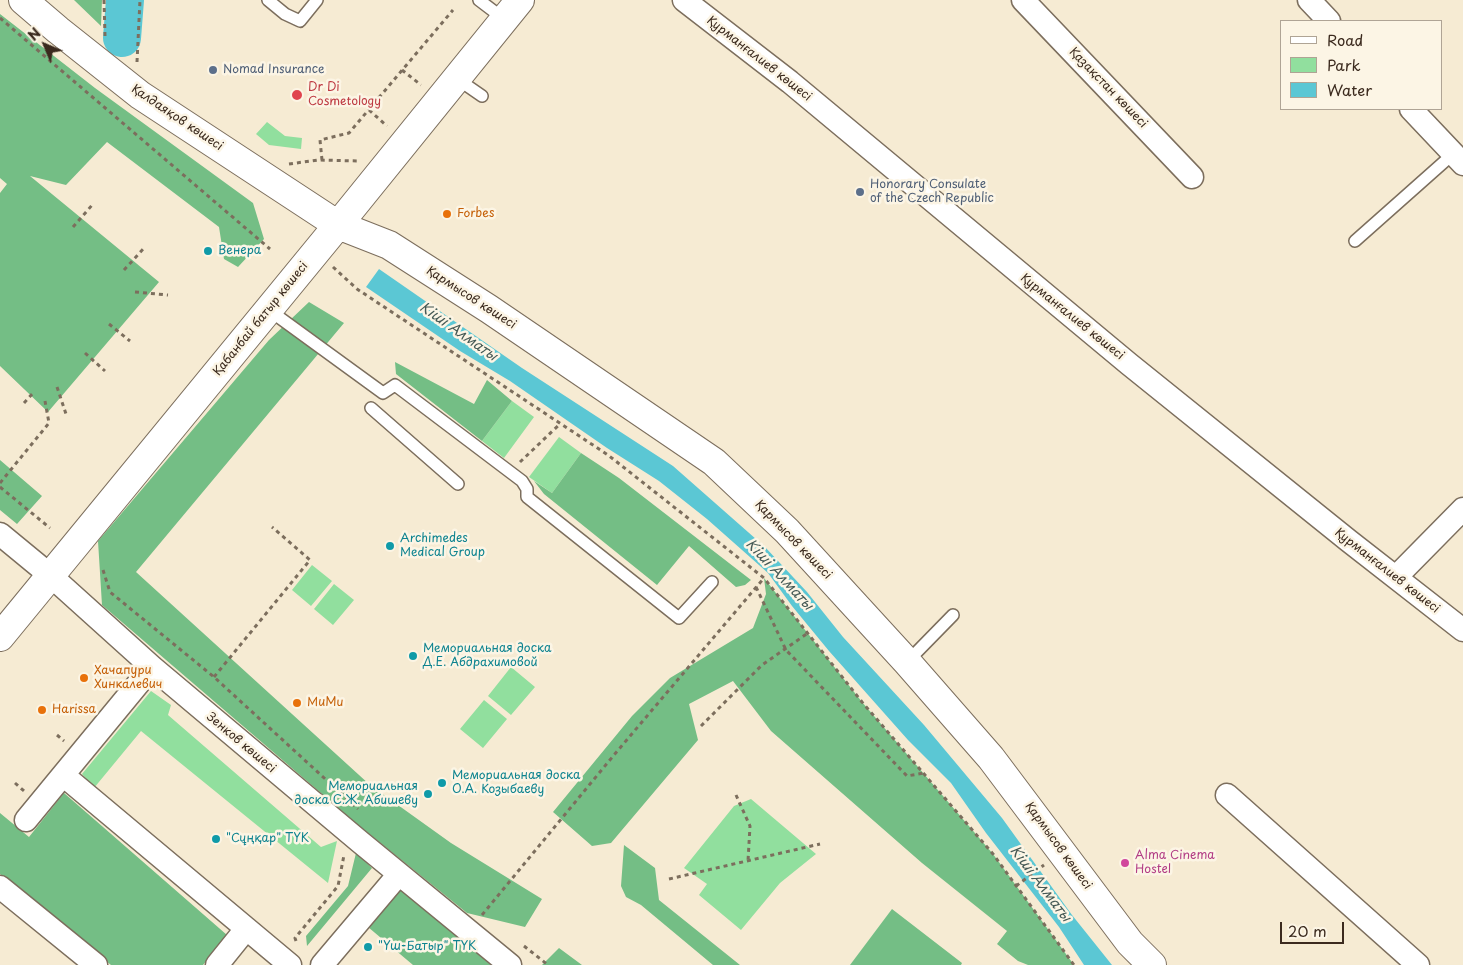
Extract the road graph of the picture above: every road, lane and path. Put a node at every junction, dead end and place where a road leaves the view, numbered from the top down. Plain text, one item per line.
1 (23, 0) edge
2 (104, 0) edge
3 (140, 0) edge
4 (268, 0) edge
5 (317, 0) edge
6 (479, 0) edge
7 (684, 0) edge
8 (1024, 0) edge
9 (1309, 0) edge
10 (453, 10) dead end
11 (512, 10) edge
12 (0, 18) edge
13 (1328, 20) edge
14 (106, 40) dead end
15 (137, 63) dead end
16 (402, 70) junction
17 (456, 78) junction
18 (427, 90) dead end
19 (482, 96) dead end
20 (368, 110) junction
21 (1413, 110) edge
22 (394, 131) dead end
23 (1458, 159) edge
24 (322, 160) junction
25 (353, 160) dead end
26 (284, 165) dead end
27 (1192, 176) dead end
28 (93, 204) dead end
29 (338, 225) junction
30 (73, 227) dead end
31 (1355, 241) dead end
32 (145, 247) dead end
33 (270, 250) dead end
34 (124, 270) dead end
35 (135, 292) dead end
36 (168, 295) dead end
37 (269, 310) junction
38 (109, 324) dead end
39 (130, 341) dead end
40 (84, 353) dead end
41 (105, 371) dead end
42 (57, 387) dead end
43 (34, 392) dead end
44 (45, 401) dead end
45 (24, 403) dead end
46 (371, 408) dead end
47 (67, 417) dead end
48 (560, 424) dead end
49 (509, 472) junction
50 (0, 483) edge
51 (458, 484) dead end
52 (0, 487) edge
53 (1463, 509) edge
54 (272, 527) dead end
55 (50, 528) dead end
56 (0, 534) edge
57 (103, 570) dead end
58 (51, 576) junction
59 (1396, 577) junction
60 (764, 578) dead end
61 (712, 582) dead end
62 (756, 587) junction
63 (953, 615) dead end
64 (1463, 630) edge
65 (808, 633) dead end
66 (0, 636) edge
67 (786, 650) junction
68 (908, 662) junction
69 (152, 667) junction
70 (214, 678) junction
71 (701, 726) dead end
72 (63, 774) junction
73 (924, 774) dead end
74 (736, 795) dead end
75 (1227, 795) dead end
76 (26, 820) dead end
77 (352, 836) junction
78 (820, 844) dead end
79 (748, 861) junction
80 (1047, 863) dead end
81 (400, 874) junction
82 (668, 879) dead end
83 (1016, 886) dead end
84 (0, 887) edge
85 (476, 908) dead end
86 (484, 914) junction
87 (246, 929) junction
88 (469, 931) junction
89 (520, 943) dead end
90 (294, 956) edge
91 (96, 965) edge
92 (218, 965) edge
93 (322, 965) edge
94 (510, 965) edge
95 (548, 965) edge
96 (1152, 965) edge
97 (1418, 965) edge

1 - 29 street, Қалдаяқов көшесі
2 - 14 path
3 - 15 path
4 - 5 lane
6 - 11 lane
7 - 59 street, Қурманғалиев көшесі
8 - 27 street, Қазақстан көшесі
9 - 13 street
10 - 16 path
11 - 17 street, Қабанбай батыр көшесі
12 - 33 path
16 - 18 path
16 - 20 path
17 - 19 lane
17 - 29 street, Қабанбай батыр көшесі
20 - 22 path
20 - 24 path
21 - 23 street
23 - 31 lane
24 - 25 path
24 - 26 path
28 - 30 path
29 - 37 street, Қабанбай батыр көшесі
29 - 68 street, Қармысов көшесі
32 - 34 path
35 - 36 path
37 - 49 lane
37 - 58 street, Қабанбай батыр көшесі
38 - 39 path
40 - 41 path
42 - 47 path
43 - 45 path
44 - 50 path
46 - 51 lane
48 - 49 path
49 - 61 lane
52 - 55 path
53 - 59 street
54 - 70 path
56 - 58 street, Зенков көшесі
57 - 70 path
58 - 66 street, Қабанбай батыр көшесі
58 - 69 street, Зенков көшесі
59 - 64 street, Қурманғалиев көшесі
60 - 62 path
62 - 67 path
62 - 86 path
63 - 68 lane
65 - 67 path
67 - 71 path
67 - 73 path
68 - 96 street, Қармысов көшесі
69 - 72 street
69 - 77 street, Зенков көшесі
70 - 77 path
72 - 76 street
72 - 87 street
74 - 79 path
75 - 97 street
77 - 81 street, Зенков көшесі
77 - 90 path
78 - 79 path
79 - 82 path
80 - 83 path
81 - 88 street, Зенков көшесі
81 - 93 street
84 - 91 street
85 - 86 path
86 - 88 path
87 - 90 street
87 - 92 street
88 - 94 street, Зенков көшесі
89 - 95 path

